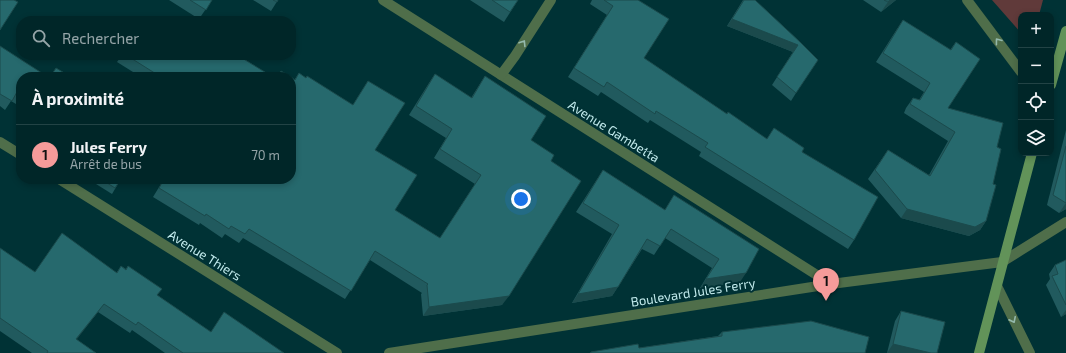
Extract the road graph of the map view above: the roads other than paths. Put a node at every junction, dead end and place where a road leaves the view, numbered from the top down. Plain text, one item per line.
1 (383, 0) edge
2 (551, 0) edge
3 (967, 0) edge
4 (1066, 31) edge
5 (1018, 68) edge
6 (501, 75) junction
7 (1051, 84) edge
8 (0, 142) edge
9 (16, 152) edge
10 (1031, 156) edge
11 (67, 184) edge
12 (1066, 222) edge
13 (1002, 262) junction
14 (831, 284) junction
15 (997, 286) junction
16 (337, 353) edge
17 (389, 353) edge
18 (979, 353) edge
19 (1030, 353) edge

1 - 6 street, Avenue Gambetta
6 -> 2 street
5 -> 3 street
4 - 7 street
6 - 14 street, Avenue Gambetta
8 - 9 street
10 - 13 street
11 - 16 street, Avenue Thiers
12 - 13 street
13 - 14 street, Boulevard Jules Ferry
13 - 15 street
14 - 17 street, Boulevard Jules Ferry
15 - 18 street
15 -> 19 street

